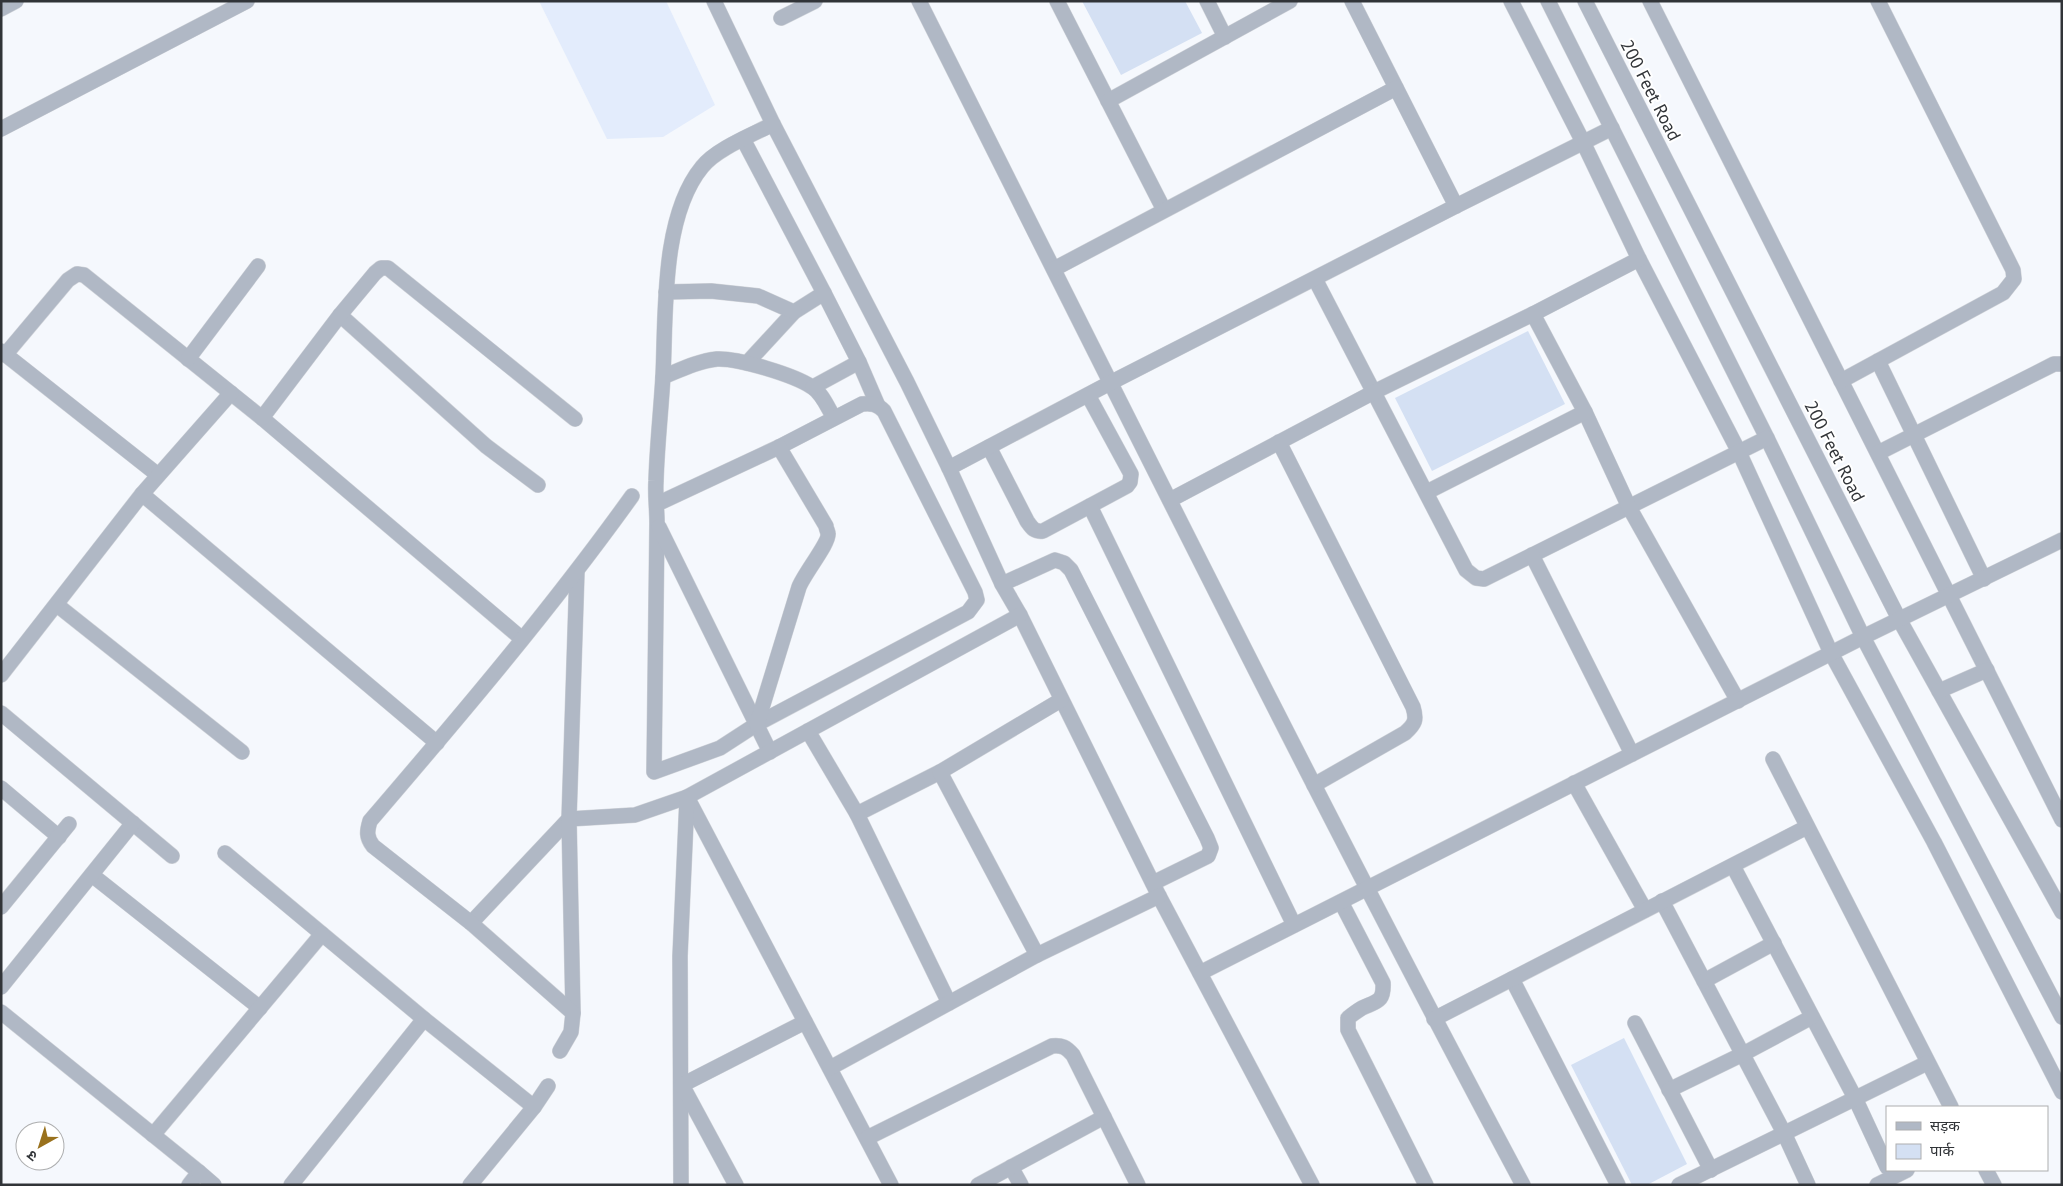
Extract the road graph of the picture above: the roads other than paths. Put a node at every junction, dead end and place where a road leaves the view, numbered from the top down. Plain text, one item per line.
1 (16, 1) edge
2 (247, 1) edge
3 (714, 1) edge
4 (815, 1) edge
5 (919, 1) edge
6 (1057, 1) edge
7 (1207, 1) edge
8 (1290, 1) edge
9 (1352, 1) edge
10 (1511, 1) edge
11 (1548, 1) edge
12 (1585, 1) edge
13 (1650, 1) edge
14 (1878, 1) edge
15 (1, 9) edge
16 (781, 18) dead end
17 (1225, 37) junction
18 (1396, 88) junction
19 (1108, 101) junction
20 (773, 124) junction
21 (1612, 128) junction
22 (1, 129) edge
23 (743, 139) junction
24 (1583, 142) junction
25 (1456, 206) junction
26 (1164, 210) junction
27 (1639, 259) junction
28 (258, 266) dead end
29 (1054, 269) junction
30 (1314, 279) junction
31 (666, 292) junction
32 (824, 293) junction
33 (794, 312) junction
34 (1533, 314) junction
35 (340, 315) junction
36 (3, 353) edge
37 (188, 359) junction
38 (1878, 360) junction
39 (859, 362) junction
40 (747, 363) junction
41 (2062, 364) edge
42 (663, 377) junction
43 (1841, 380) junction
44 (1110, 384) junction
45 (813, 387) junction
46 (1374, 392) junction
47 (231, 393) junction
48 (1088, 395) junction
49 (878, 406) junction
50 (1585, 412) junction
51 (262, 418) junction
52 (834, 418) junction
53 (575, 419) dead end
54 (1914, 434) junction
55 (1767, 438) junction
56 (1279, 442) junction
57 (779, 447) junction
58 (989, 447) junction
59 (1739, 452) junction
60 (1878, 453) junction
61 (950, 468) junction
62 (158, 475) junction
63 (538, 485) dead end
64 (1427, 492) junction
65 (142, 494) junction
66 (632, 496) dead end
67 (1170, 500) junction
68 (657, 504) junction
69 (1090, 506) junction
70 (1629, 507) junction
71 (657, 523) junction
72 (2062, 540) edge
73 (1532, 555) junction
74 (577, 571) junction
75 (1984, 578) junction
76 (1002, 584) junction
77 (1950, 595) junction
78 (58, 605) junction
79 (1020, 615) junction
80 (1899, 619) junction
81 (1863, 637) junction
82 (522, 638) junction
83 (1831, 653) junction
84 (1987, 670) junction
85 (1, 675) edge
86 (1939, 691) junction
87 (1061, 700) junction
88 (1738, 701) junction
89 (1, 713) edge
90 (757, 724) junction
91 (808, 731) junction
92 (437, 743) junction
93 (242, 752) dead end
94 (770, 752) junction
95 (1632, 754) junction
96 (1773, 760) dead end
97 (940, 772) junction
98 (1574, 783) junction
99 (1314, 785) junction
100 (1, 788) edge
101 (687, 797) junction
102 (858, 814) junction
103 (568, 820) junction
104 (2062, 820) edge
105 (133, 823) junction
106 (69, 824) dead end
107 (1807, 827) junction
108 (59, 837) junction
109 (225, 853) dead end
110 (172, 856) dead end
111 (1733, 866) junction
112 (92, 875) junction
113 (1366, 888) junction
114 (1156, 889) junction
115 (1662, 901) junction
116 (1341, 902) junction
117 (1, 908) edge
118 (1645, 910) junction
119 (2062, 912) edge
120 (471, 923) junction
121 (1294, 925) junction
122 (322, 934) junction
123 (1774, 943) junction
124 (1036, 955) junction
125 (1200, 973) junction
126 (1512, 979) junction
127 (1704, 981) junction
128 (1, 987) edge
129 (949, 1003) junction
130 (260, 1008) junction
131 (1, 1012) edge
132 (573, 1013) junction
133 (1812, 1017) junction
134 (2062, 1017) edge
135 (424, 1019) junction
136 (1434, 1019) junction
137 (805, 1022) junction
138 (1635, 1023) dead end
139 (560, 1051) dead end
140 (1743, 1054) junction
141 (1927, 1063) junction
142 (830, 1068) junction
143 (682, 1085) junction
144 (548, 1086) dead end
145 (1670, 1090) junction
146 (2062, 1092) edge
147 (1855, 1098) junction
148 (1950, 1106) edge
149 (534, 1107) junction
150 (1104, 1117) junction
151 (1784, 1133) junction
152 (153, 1135) junction
153 (867, 1138) junction
154 (1886, 1165) edge
155 (1011, 1167) junction
156 (1711, 1170) junction
157 (1987, 1171) edge
158 (199, 1172) junction
159 (1889, 1172) edge
160 (189, 1185) edge
161 (214, 1185) edge
162 (291, 1185) edge
163 (470, 1185) edge
164 (681, 1185) edge
165 (736, 1185) edge
166 (891, 1185) edge
167 (978, 1185) edge
168 (1021, 1185) edge
169 (1138, 1185) edge
170 (1312, 1185) edge
171 (1426, 1185) edge
172 (1523, 1185) edge
173 (1618, 1185) edge
174 (1679, 1185) edge
175 (1808, 1185) edge
176 (1877, 1185) edge
177 (1994, 1185) edge

1 - 15 street
2 - 22 street
3 - 20 street
4 - 16 street
5 - 29 street
6 - 19 street
7 - 17 street
8 - 17 street
9 - 18 street
10 - 24 street
11 - 21 street
12 - 80 street, 200 Feet Road
13 - 43 street
14 - 38 street
17 - 19 street
18 - 25 street
18 - 26 street
19 - 26 street
20 - 23 street
20 - 61 street
21 - 24 street
21 - 55 street
23 - 31 street
23 - 32 street
24 - 25 street
24 - 27 street
25 - 30 street
26 - 29 street
27 - 34 street
27 - 59 street
28 - 37 street
29 - 44 street
30 - 44 street
30 - 46 street
31 - 33 street
31 - 42 street
32 - 33 street
32 - 39 street
33 - 40 street
34 - 46 street
34 - 50 street
35 - 51 street
35 - 53 street
35 - 63 street
36 - 37 street
36 - 62 street
37 - 47 street
38 - 43 street
38 - 54 street
39 - 45 street
39 - 49 street
40 - 42 street
40 - 45 street
41 - 54 street
42 - 68 street
43 - 60 street
44 - 48 street
44 - 67 street
45 - 52 street
46 - 56 street
46 - 64 street
47 - 51 street
47 - 62 street
48 - 58 street
48 - 69 street
49 - 52 street
49 - 90 street
50 - 64 street
50 - 70 street
51 - 82 street
52 - 57 street
54 - 60 street
54 - 75 street
55 - 59 street
55 - 81 street
56 - 67 street
56 - 99 street
57 - 68 street
57 - 90 street
58 - 61 street
58 - 69 street
59 - 70 street
59 - 83 street
60 - 77 street
61 - 76 street
62 - 65 street
64 - 73 street
65 - 78 street
65 - 92 street
66 - 74 street
67 - 99 street
68 - 71 street
69 - 121 street
70 - 73 street
70 - 88 street
71 - 90 street
71 - 90 street
72 - 75 street
73 - 95 street
74 - 82 street
74 - 103 street
75 - 77 street
76 - 79 street
76 - 114 street
77 - 80 street
77 - 84 street
78 - 85 street
78 - 93 street
79 - 87 street
79 - 91 street
80 - 81 street
80 - 86 street, 200 Feet Road
81 - 83 street
81 - 134 street
82 - 92 street
83 - 88 street
83 - 146 street
84 - 86 street
84 - 104 street
86 - 119 street, 200 Feet Road
87 - 97 street
87 - 114 street
88 - 95 street
89 - 105 street
90 - 94 street
91 - 94 street
91 - 102 street
92 - 120 street
94 - 101 street
95 - 98 street
96 - 107 street
97 - 102 street
97 - 124 street
98 - 113 street
98 - 118 street
99 - 113 street
100 - 108 street
101 - 103 street
101 - 137 street
101 - 143 street
102 - 129 street
103 - 120 street
103 - 132 street
105 - 110 street
105 - 112 street
106 - 108 street
107 - 111 street
107 - 141 street
108 - 117 street
109 - 122 street
111 - 115 street
111 - 123 street
112 - 128 street
112 - 130 street
113 - 116 street
113 - 136 street
114 - 124 street
114 - 125 street
115 - 118 street
115 - 127 street
116 - 121 street
116 - 171 street
118 - 126 street
120 - 132 street
121 - 125 street
122 - 130 street
122 - 135 street
123 - 127 street
123 - 133 street
124 - 129 street
125 - 170 street
126 - 136 street
126 - 173 street
127 - 140 street
129 - 142 street
130 - 152 street
131 - 152 street
132 - 139 street
133 - 140 street
133 - 147 street
135 - 149 street
135 - 162 street
136 - 172 street
137 - 142 street
137 - 143 street
138 - 145 street
140 - 145 street
140 - 151 street
141 - 147 street
141 - 148 street
142 - 153 street
143 - 164 street
143 - 165 street
144 - 149 street
145 - 156 street
147 - 151 street
147 - 154 street
149 - 163 street
150 - 153 street
150 - 155 street
150 - 169 street
151 - 156 street
151 - 175 street
152 - 158 street
153 - 166 street
155 - 167 street
155 - 168 street
156 - 174 street
157 - 177 street
158 - 160 street
158 - 161 street
159 - 176 street

